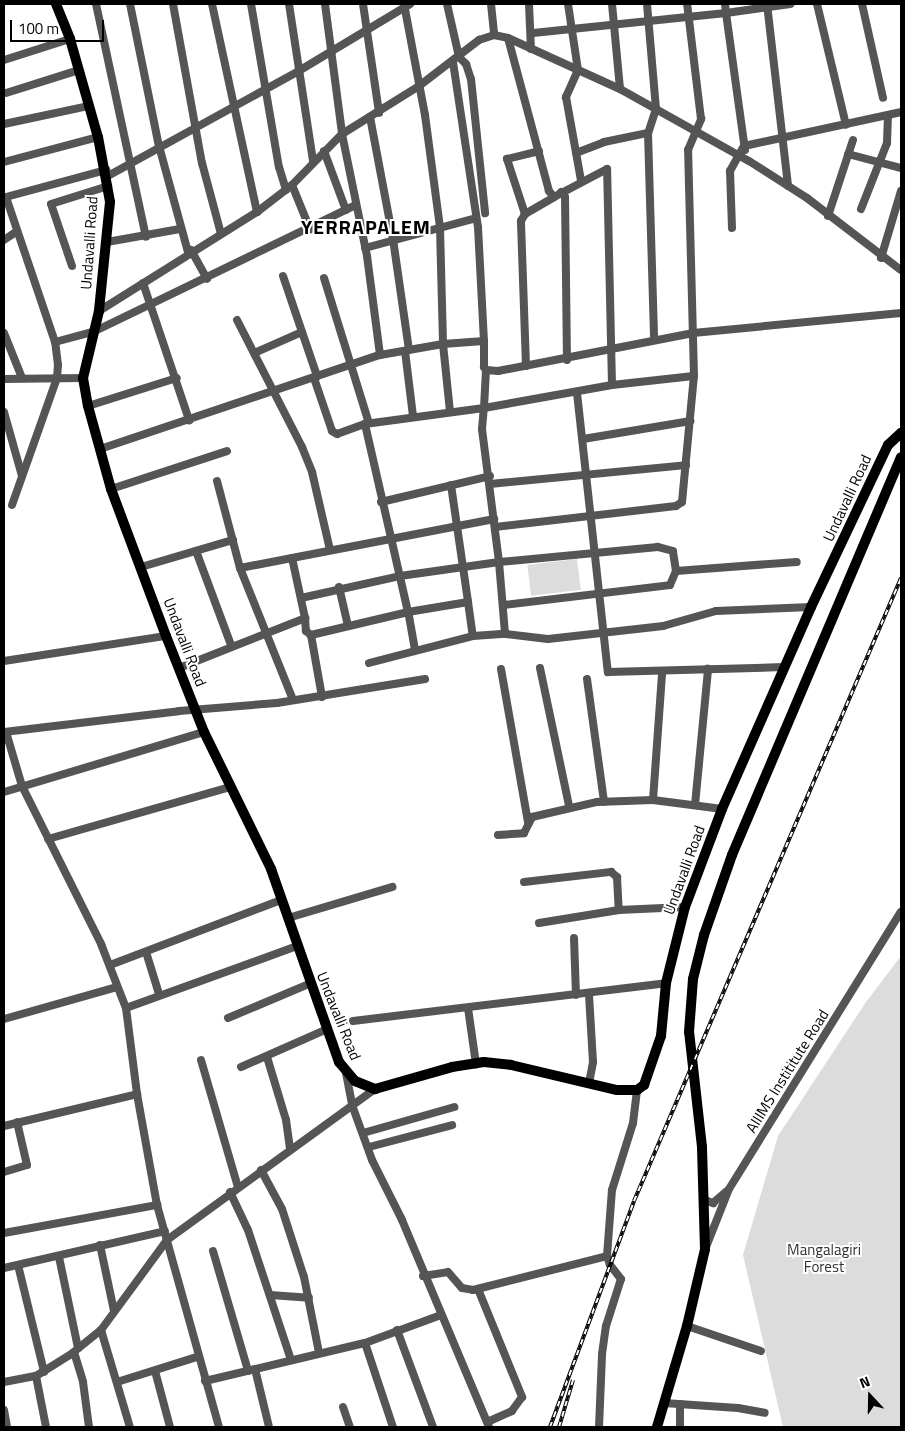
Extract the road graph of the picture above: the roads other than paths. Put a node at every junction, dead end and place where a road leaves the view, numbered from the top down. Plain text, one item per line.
1 (56, 4) edge
2 (96, 4) edge
3 (130, 4) edge
4 (173, 4) edge
5 (212, 4) edge
6 (250, 4) edge
7 (289, 4) edge
8 (325, 4) edge
9 (364, 4) edge
10 (448, 4) edge
11 (491, 4) edge
12 (529, 4) edge
13 (568, 4) edge
14 (612, 4) edge
15 (647, 4) edge
16 (687, 4) edge
17 (725, 4) edge
18 (790, 4) edge
19 (817, 4) edge
20 (862, 4) edge
21 (406, 5) edge
22 (767, 5) edge
23 (726, 13) junction
24 (689, 17) junction
25 (649, 20) junction
26 (614, 26) junction
27 (366, 30) junction
28 (572, 30) junction
29 (533, 33) junction
30 (494, 35) junction
31 (508, 38) junction
32 (70, 39) junction
33 (531, 49) junction
34 (330, 52) junction
35 (4, 60) edge
36 (456, 60) junction
37 (79, 70) junction
38 (578, 70) junction
39 (297, 72) junction
40 (419, 86) junction
41 (264, 90) junction
42 (620, 90) junction
43 (6, 93) dead end
44 (883, 98) dead end
45 (89, 106) junction
46 (233, 108) junction
47 (656, 109) junction
48 (901, 112) edge
49 (379, 113) junction
50 (888, 116) junction
51 (370, 117) junction
52 (4, 124) edge
53 (846, 125) junction
54 (195, 127) junction
55 (648, 133) junction
56 (342, 134) junction
57 (697, 134) junction
58 (98, 137) junction
59 (784, 138) junction
60 (852, 140) dead end
61 (159, 146) junction
62 (744, 146) junction
63 (324, 151) junction
64 (539, 151) junction
65 (576, 153) junction
66 (848, 154) junction
67 (737, 155) junction
68 (313, 161) junction
69 (749, 161) junction
70 (4, 162) edge
71 (878, 162) junction
72 (129, 164) junction
73 (901, 168) edge
74 (107, 178) junction
75 (581, 180) junction
76 (788, 186) junction
77 (289, 187) junction
78 (901, 191) edge
79 (558, 195) junction
80 (356, 205) junction
81 (861, 209) dead end
82 (346, 210) junction
83 (257, 212) junction
84 (485, 213) dead end
85 (525, 214) junction
86 (828, 216) junction
87 (476, 218) junction
88 (180, 228) junction
89 (440, 228) junction
90 (732, 228) dead end
91 (310, 229) junction
92 (16, 232) junction
93 (221, 234) junction
94 (146, 236) junction
95 (393, 239) junction
96 (4, 240) edge
97 (108, 242) junction
98 (365, 248) junction
99 (190, 251) junction
100 (881, 258) junction
101 (72, 266) dead end
102 (901, 270) edge
103 (283, 276) dead end
104 (324, 278) dead end
105 (207, 279) junction
106 (143, 283) junction
107 (151, 305) junction
108 (99, 311) junction
109 (901, 313) edge
110 (237, 320) dead end
111 (93, 332) junction
112 (302, 332) junction
113 (4, 333) edge
114 (693, 333) junction
115 (654, 340) junction
116 (484, 341) junction
117 (55, 342) junction
118 (443, 344) junction
119 (407, 350) junction
120 (612, 350) junction
121 (254, 353) junction
122 (380, 355) junction
123 (566, 360) junction
124 (352, 364) junction
125 (526, 366) junction
126 (486, 370) junction
127 (694, 376) junction
128 (316, 377) junction
129 (22, 378) junction
130 (57, 378) junction
131 (83, 378) junction
132 (177, 378) junction
133 (4, 379) edge
134 (612, 385) junction
135 (274, 390) junction
136 (577, 393) junction
137 (88, 406) junction
138 (484, 408) junction
139 (4, 412) edge
140 (450, 412) junction
141 (412, 416) junction
142 (189, 420) junction
143 (690, 421) junction
144 (367, 423) junction
145 (901, 434) edge
146 (583, 439) junction
147 (100, 449) junction
148 (227, 451) dead end
149 (901, 457) edge
150 (686, 465) junction
151 (22, 476) junction
152 (586, 476) junction
153 (490, 480) junction
154 (217, 481) dead end
155 (451, 485) junction
156 (111, 488) junction
157 (381, 502) junction
158 (12, 505) dead end
159 (589, 516) junction
160 (495, 523) junction
161 (457, 526) junction
162 (391, 537) junction
163 (233, 540) junction
164 (330, 550) junction
165 (196, 551) junction
166 (594, 554) junction
167 (292, 558) junction
168 (499, 562) junction
169 (797, 562) dead end
170 (461, 566) junction
171 (141, 567) junction
172 (240, 568) junction
173 (676, 571) junction
174 (400, 576) junction
175 (339, 587) junction
176 (598, 592) junction
177 (301, 598) junction
178 (468, 602) junction
179 (503, 605) junction
180 (811, 607) junction
181 (408, 612) junction
182 (305, 618) junction
183 (348, 626) junction
184 (266, 631) junction
185 (602, 633) junction
186 (505, 634) junction
187 (312, 635) junction
188 (166, 636) junction
189 (472, 636) junction
190 (231, 646) junction
191 (415, 650) junction
192 (4, 661) edge
193 (369, 663) dead end
194 (783, 667) junction
195 (179, 668) junction
196 (540, 668) dead end
197 (500, 669) dead end
198 (708, 669) junction
199 (662, 673) junction
200 (425, 679) dead end
201 (587, 679) dead end
202 (322, 697) junction
203 (293, 700) junction
204 (196, 710) junction
205 (5, 732) edge
206 (204, 732) junction
207 (22, 786) junction
208 (230, 787) junction
209 (4, 792) edge
210 (653, 800) junction
211 (604, 802) junction
212 (695, 805) junction
213 (569, 806) junction
214 (722, 808) junction
215 (528, 822) junction
216 (498, 835) dead end
217 (48, 839) junction
218 (524, 882) dead end
219 (392, 887) dead end
220 (281, 900) junction
221 (685, 907) junction
222 (619, 910) junction
223 (901, 912) edge
224 (288, 918) junction
225 (539, 923) dead end
226 (574, 938) dead end
227 (297, 946) junction
228 (146, 952) junction
229 (110, 965) junction
230 (666, 983) junction
231 (309, 984) junction
232 (117, 988) junction
233 (159, 994) junction
234 (589, 994) junction
235 (576, 995) junction
236 (126, 1008) junction
237 (468, 1008) junction
238 (228, 1018) dead end
239 (4, 1019) edge
240 (353, 1021) dead end
241 (327, 1029) junction
242 (267, 1057) junction
243 (201, 1060) dead end
244 (476, 1064) junction
245 (241, 1067) dead end
246 (346, 1073) junction
247 (589, 1083) junction
248 (375, 1089) junction
249 (637, 1090) junction
250 (137, 1094) junction
251 (352, 1105) junction
252 (454, 1107) dead end
253 (17, 1122) junction
254 (452, 1125) dead end
255 (4, 1126) edge
256 (364, 1133) junction
257 (369, 1147) junction
258 (290, 1149) junction
259 (260, 1170) junction
260 (4, 1172) edge
261 (238, 1186) junction
262 (729, 1189) junction
263 (230, 1192) junction
264 (704, 1196) junction
265 (157, 1205) junction
266 (165, 1231) junction
267 (4, 1233) edge
268 (167, 1240) junction
269 (100, 1245) junction
270 (705, 1249) junction
271 (213, 1251) dead end
272 (606, 1256) junction
273 (59, 1257) junction
274 (18, 1265) junction
275 (4, 1268) edge
276 (423, 1276) junction
277 (478, 1289) junction
278 (270, 1296) junction
279 (309, 1298) junction
280 (114, 1311) junction
281 (441, 1315) junction
282 (687, 1326) junction
283 (101, 1330) junction
284 (397, 1330) junction
285 (364, 1343) junction
286 (76, 1350) junction
287 (761, 1351) dead end
288 (318, 1353) junction
289 (198, 1357) junction
290 (291, 1360) junction
291 (251, 1370) junction
292 (44, 1372) junction
293 (155, 1372) junction
294 (36, 1376) junction
295 (4, 1381) edge
296 (205, 1381) junction
297 (117, 1382) junction
298 (664, 1403) junction
299 (680, 1404) junction
300 (343, 1407) dead end
301 (4, 1410) edge
302 (765, 1413) dead end
303 (488, 1425) edge
304 (7, 1427) edge
305 (46, 1427) edge
306 (89, 1427) edge
307 (130, 1427) edge
308 (170, 1427) edge
309 (219, 1427) edge
310 (269, 1427) edge
311 (350, 1427) edge
312 (394, 1427) edge
313 (433, 1427) edge
314 (599, 1427) edge
315 (657, 1427) edge
316 (680, 1427) edge

1 - 32 main road, Undavalli Road
2 - 72 street
3 - 61 street
4 - 54 street
5 - 46 street
6 - 41 street
7 - 39 street
8 - 34 street
9 - 27 street
10 - 36 street
11 - 30 street
12 - 29 street
13 - 28 street
14 - 26 street
15 - 25 street
16 - 24 street
17 - 23 street
18 - 22 street
19 - 53 street
20 - 44 street
21 - 27 street
21 - 40 street
22 - 23 street
22 - 59 street
23 - 24 street
23 - 62 street
24 - 25 street
24 - 57 street
25 - 26 street
25 - 47 street
26 - 28 street
26 - 42 street
27 - 34 street
27 - 49 street
28 - 29 street
28 - 38 street
29 - 33 street
30 - 31 street
30 - 36 street
31 - 33 street
31 - 64 street
32 - 35 street
32 - 37 main road, Undavalli Road
33 - 38 street
34 - 39 street
34 - 56 street
36 - 40 street
36 - 84 street
36 - 87 street
37 - 43 street
37 - 45 main road, Undavalli Road
38 - 42 street
38 - 65 street
39 - 41 street
39 - 68 street
40 - 49 street
40 - 89 street
41 - 46 street
41 - 77 street
42 - 47 street
45 - 52 street
45 - 58 main road, Undavalli Road
46 - 54 street
46 - 83 street
47 - 55 street
47 - 57 street
48 - 50 street
49 - 51 street
50 - 53 street
50 - 71 street
51 - 56 street
51 - 95 street
53 - 59 street
54 - 61 street
54 - 93 street
55 - 65 street
55 - 115 street
56 - 63 street
56 - 80 street
57 - 67 street
57 - 114 street
58 - 70 street
58 - 74 main road, Undavalli Road
59 - 62 street
59 - 76 street
60 - 66 street
61 - 72 street
61 - 88 street
62 - 67 street
62 - 69 street
63 - 68 street
63 - 82 street
64 - 79 street
64 - 85 street
65 - 75 street
66 - 71 street
66 - 86 street
67 - 69 street
67 - 90 street
68 - 77 street
69 - 76 street
71 - 73 street
71 - 81 street
72 - 74 street
72 - 94 street
74 - 92 street
74 - 97 main road, Undavalli Road
74 - 101 street
75 - 79 street
75 - 120 street
76 - 86 street
77 - 83 street
77 - 91 street
78 - 100 street
79 - 85 street
79 - 123 street
80 - 82 street
80 - 98 street
82 - 91 street
83 - 93 street
85 - 125 street
86 - 100 street
87 - 89 street
87 - 116 street
88 - 94 street
88 - 99 street
89 - 95 street
89 - 118 street
91 - 105 street
92 - 96 street
92 - 117 street
93 - 99 street
94 - 97 street
95 - 98 street
95 - 119 street
97 - 108 main road, Undavalli Road
98 - 122 street
99 - 105 street
99 - 106 street
100 - 102 street
103 - 112 street
104 - 124 street
105 - 107 street
106 - 107 street
106 - 108 street
107 - 111 street
107 - 132 street
108 - 111 main road, Undavalli Road
109 - 114 street
110 - 121 street
111 - 117 street
111 - 131 main road, Undavalli Road
112 - 121 street
112 - 128 street
113 - 129 street
114 - 115 street
114 - 127 street
115 - 120 street
116 - 118 street
116 - 126 street
117 - 130 street
118 - 119 street
118 - 140 street
119 - 122 street
119 - 141 street
120 - 123 street
120 - 134 street
121 - 135 street
122 - 124 street
123 - 125 street
124 - 128 street
124 - 144 street
125 - 126 street
126 - 138 street
127 - 134 street
127 - 143 street
128 - 135 street
128 - 144 street
129 - 130 street
129 - 133 street
130 - 131 street
130 - 151 street
131 - 137 main road, Undavalli Road
132 - 137 street
132 - 142 street
134 - 136 street
135 - 142 street
135 - 164 street
136 - 138 street
136 - 146 street
137 - 147 main road, Undavalli Road
138 - 140 street
138 - 153 street
139 - 151 street
140 - 141 street
141 - 144 street
142 - 147 street
143 - 146 street
143 - 150 street
144 - 157 street
145 - 180 main road, Undavalli Road
146 - 152 street
147 - 156 main road, Undavalli Road
148 - 156 street
149 - 264 main road
150 - 152 street
150 - 159 street
151 - 158 street
152 - 153 street
152 - 159 street
153 - 155 street
153 - 160 street
154 - 163 street
155 - 157 street
155 - 161 street
156 - 171 main road, Undavalli Road
157 - 162 street
159 - 160 street
159 - 166 street
160 - 161 street
160 - 168 street
161 - 162 street
161 - 170 street
162 - 164 street
162 - 174 street
163 - 165 street
163 - 172 street
164 - 167 street
165 - 171 street
165 - 190 street
166 - 168 street
166 - 173 street
166 - 176 street
167 - 172 street
167 - 177 street
168 - 170 street
168 - 179 street
169 - 173 street
170 - 174 street
170 - 178 street
171 - 188 main road, Undavalli Road
172 - 184 street
173 - 176 street
174 - 175 street
174 - 181 street
175 - 177 street
175 - 183 street
176 - 179 street
176 - 185 street
177 - 182 street
178 - 181 street
178 - 189 street
179 - 186 street
180 - 185 street
180 - 194 main road, Undavalli Road
181 - 183 street
181 - 191 street
182 - 184 street
182 - 187 street
183 - 187 street
184 - 190 street
184 - 203 street
185 - 186 street
185 - 199 street
186 - 189 street
187 - 202 street
188 - 192 street
188 - 195 main road, Undavalli Road
189 - 191 street
190 - 195 street
191 - 193 street
194 - 198 street
194 - 214 main road, Undavalli Road
195 - 204 main road, Undavalli Road
196 - 213 street
197 - 215 street
198 - 199 street
198 - 212 street
199 - 210 street
200 - 202 street
201 - 211 street
202 - 203 street
203 - 204 street
204 - 205 street
204 - 206 main road, Undavalli Road
205 - 207 street
206 - 207 street
206 - 208 main road, Undavalli Road
207 - 209 street
207 - 217 street
208 - 217 street
208 - 220 main road, Undavalli Road
210 - 211 street
210 - 212 street
211 - 213 street
212 - 214 street
213 - 215 street
214 - 221 main road, Undavalli Road
215 - 216 street
217 - 229 street
218 - 222 street
219 - 224 street
220 - 224 main road, Undavalli Road
220 - 228 street
221 - 222 street
221 - 230 main road, Undavalli Road
222 - 225 street
223 - 262 street, AIIIMS Instititute Road
224 - 227 main road, Undavalli Road
226 - 235 street
227 - 231 main road, Undavalli Road
227 - 233 street
228 - 229 street
228 - 233 street
229 - 232 street
230 - 234 street
230 - 249 main road, Undavalli Road
231 - 238 street
231 - 241 main road, Undavalli Road
232 - 236 street
232 - 239 street
233 - 236 street
234 - 235 street
234 - 247 street
235 - 237 street
236 - 250 street
237 - 240 street
237 - 244 street
241 - 242 street
241 - 246 main road, Undavalli Road
242 - 245 street
242 - 258 street
243 - 261 street
244 - 247 main road
244 - 248 main road
246 - 248 main road, Undavalli Road
246 - 251 street
247 - 249 main road
248 - 251 street
249 - 272 street
250 - 253 street
250 - 265 street
251 - 256 street
251 - 258 street
252 - 256 street
253 - 255 street
253 - 260 street
254 - 257 street
256 - 257 street
257 - 276 street
258 - 259 street
259 - 261 street
259 - 279 street
261 - 263 street
262 - 264 street
262 - 270 street, AIIIMS Instititute Road
263 - 268 street
263 - 278 street
264 - 270 main road
265 - 266 street
265 - 267 street
266 - 268 street
266 - 269 street
268 - 280 street
268 - 289 street
269 - 273 street
269 - 280 street
270 - 282 main road
271 - 291 street
272 - 277 street
272 - 314 street
273 - 274 street
273 - 286 street
274 - 275 street
274 - 292 street
276 - 277 street
276 - 281 street
277 - 303 street
278 - 279 street
278 - 290 street
279 - 288 street
280 - 283 street
281 - 284 street
281 - 303 street
282 - 287 street
282 - 298 main road
283 - 286 street
283 - 297 street
284 - 285 street
284 - 313 street
285 - 288 street
285 - 312 street
286 - 292 street
286 - 306 street
288 - 290 street
289 - 293 street
289 - 296 street
290 - 291 street
291 - 296 street
291 - 310 street
292 - 294 street
293 - 297 street
293 - 308 street
294 - 295 street
294 - 305 street
296 - 309 street
297 - 307 street
298 - 299 street
298 - 315 main road
299 - 302 street
299 - 316 street
300 - 311 street
301 - 304 street

